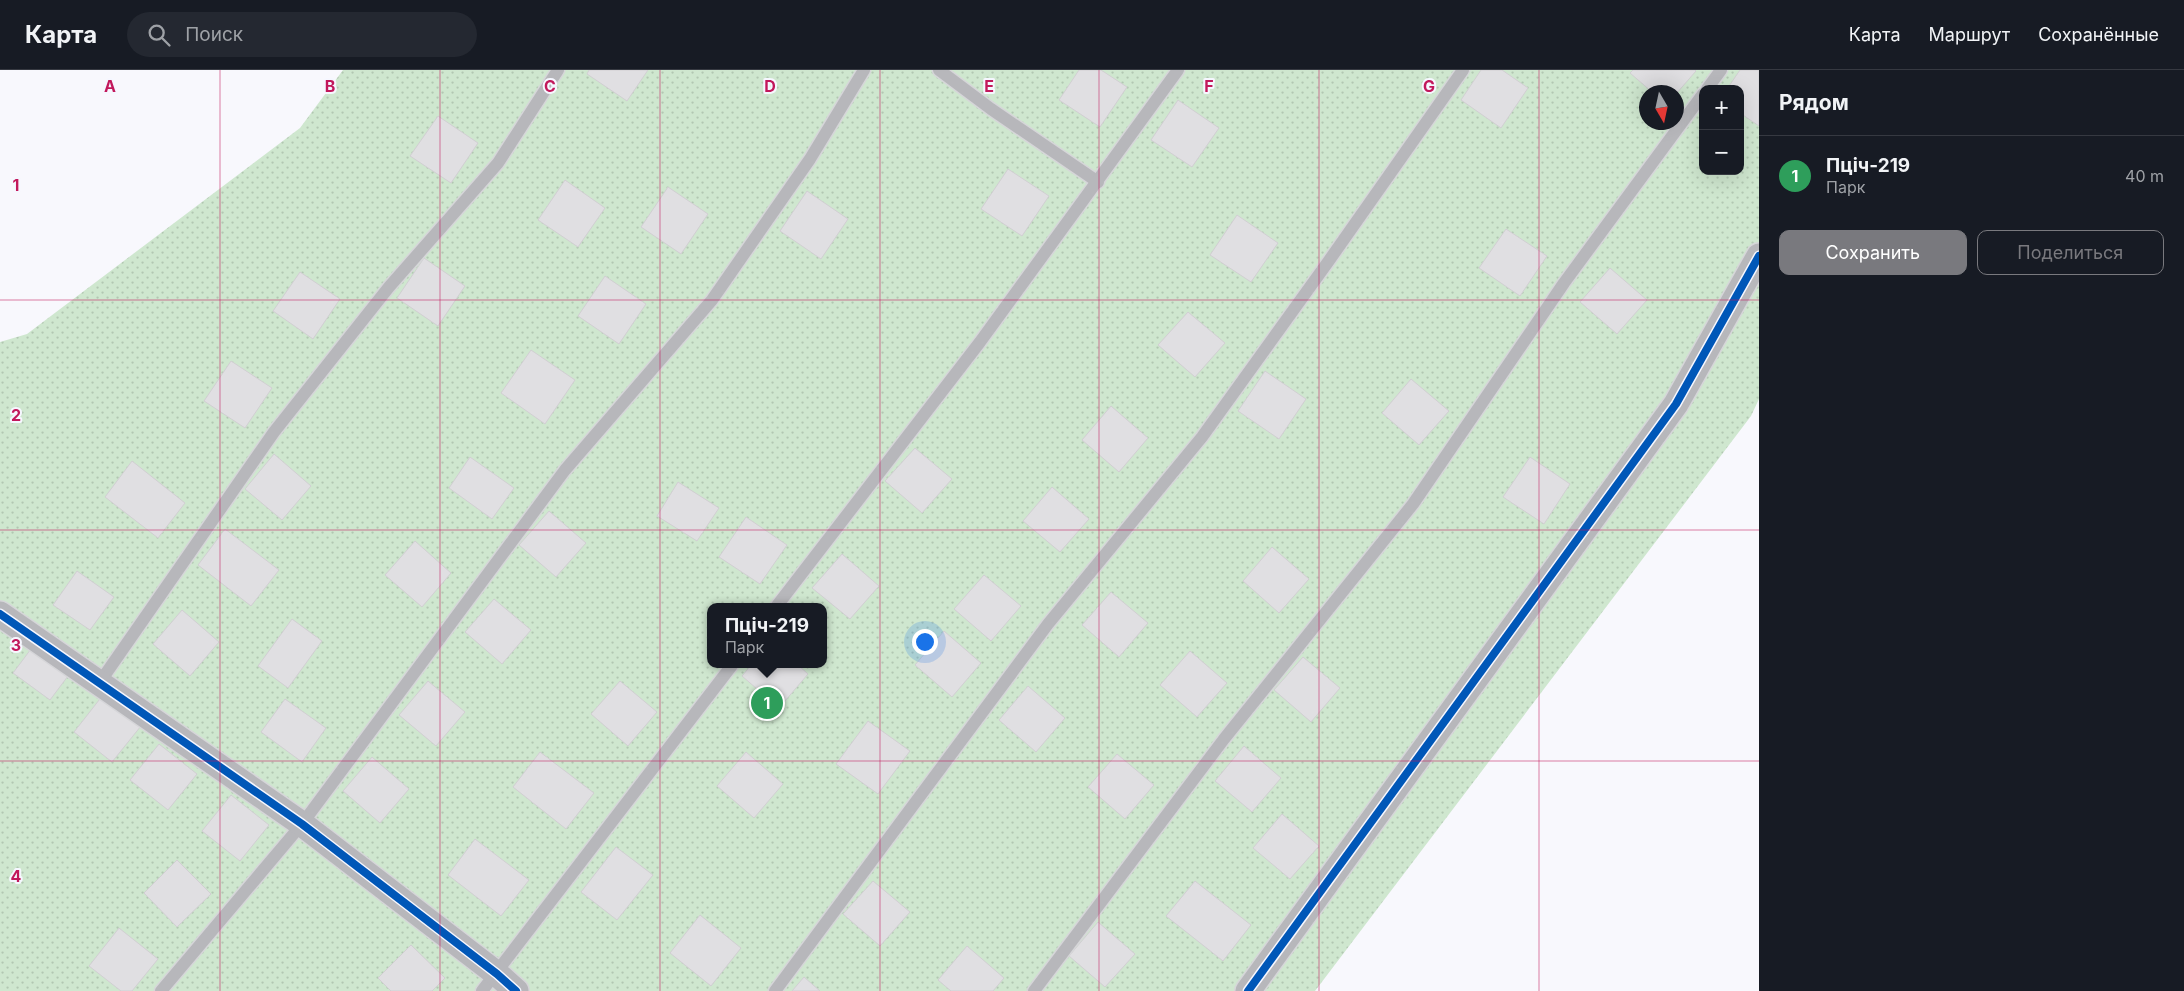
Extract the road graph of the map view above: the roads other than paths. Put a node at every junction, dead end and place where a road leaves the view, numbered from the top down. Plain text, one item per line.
1 (558, 70) edge
2 (864, 70) edge
3 (938, 70) edge
4 (1178, 70) edge
5 (1462, 70) edge
6 (1721, 70) edge
7 (1710, 85) edge
8 (1699, 99) edge
9 (1098, 182) junction
10 (1759, 256) edge
11 (779, 603) edge
12 (0, 614) edge
13 (730, 668) edge
14 (100, 682) junction
15 (302, 824) junction
16 (489, 982) edge
17 (161, 991) edge
18 (516, 991) edge
19 (775, 991) edge
20 (1034, 991) edge
21 (1248, 991) edge

1 - 14 lane
2 - 15 lane
3 - 9 lane
4 - 9 lane
5 - 19 lane
6 - 7 lane
8 - 20 lane
9 - 11 lane
10 - 21 street
12 - 14 street
13 - 16 lane
14 - 15 street
15 - 16 street
15 - 17 lane
16 - 18 street

